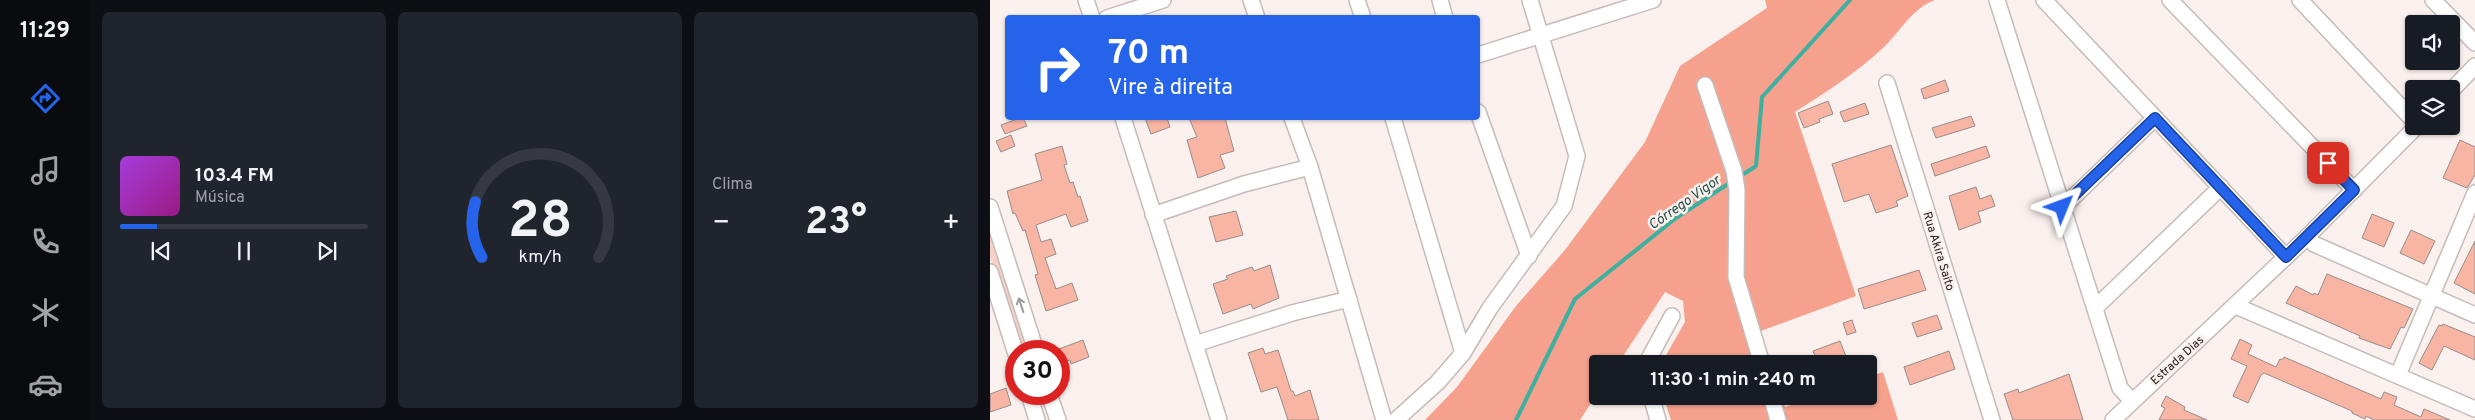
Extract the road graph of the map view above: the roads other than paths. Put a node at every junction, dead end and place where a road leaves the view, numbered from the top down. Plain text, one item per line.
1 (1086, 0) edge
2 (1163, 0) edge
3 (1251, 0) edge
4 (1357, 0) edge
5 (1440, 0) edge
6 (1530, 0) edge
7 (1653, 0) edge
8 (1997, 0) edge
9 (2044, 0) edge
10 (2170, 0) edge
11 (2300, 0) edge
12 (2433, 0) edge
13 (1619, 5) edge
14 (1091, 15) edge
15 (1116, 15) edge
16 (1256, 15) edge
17 (1361, 15) edge
18 (1444, 15) edge
19 (1541, 36) junction
20 (2475, 43) edge
21 (1480, 54) edge
22 (2475, 66) edge
23 (2460, 81) edge
24 (1887, 83) dead end
25 (1704, 85) dead end
26 (2405, 111) edge
27 (1480, 118) edge
28 (2155, 118) junction
29 (1124, 120) edge
30 (1293, 120) edge
31 (1394, 120) edge
32 (2408, 135) edge
33 (1310, 167) junction
34 (2220, 187) junction
35 (2354, 190) junction
36 (2475, 193) edge
37 (990, 207) edge
38 (2062, 207) junction
39 (1153, 215) junction
40 (2470, 218) edge
41 (2308, 241) junction
42 (1529, 256) junction
43 (2286, 257) junction
44 (990, 272) edge
45 (2431, 296) junction
46 (1349, 299) junction
47 (2236, 306) junction
48 (2094, 308) junction
49 (2475, 315) edge
50 (1672, 316) dead end
51 (1012, 340) edge
52 (1032, 340) edge
53 (1194, 344) junction
54 (1463, 353) junction
55 (1651, 355) edge
56 (1759, 355) edge
57 (2398, 375) junction
58 (2132, 401) junction
59 (1032, 405) edge
60 (1052, 405) edge
61 (1654, 405) edge
62 (1774, 405) edge
63 (2475, 409) edge
64 (2112, 418) edge
65 (1037, 420) edge
66 (1057, 420) edge
67 (1220, 420) edge
68 (1384, 420) edge
69 (1396, 420) edge
70 (1658, 420) edge
71 (1778, 420) edge
72 (1992, 420) edge

1 - 14 street
2 - 15 street
3 - 16 street
4 - 17 street
5 - 18 street
6 - 19 street
7 - 13 street
8 - 38 street
9 - 28 street
10 - 35 street
11 - 26 street
12 - 20 street
13 - 19 street
19 - 21 street
19 - 42 street
22 - 23 street
24 - 72 street, Rua Akira Saito
25 - 56 street
27 - 42 street
28 - 34 street
28 - 38 street
29 - 39 street
30 - 33 street
31 - 54 street
32 - 35 street, Estrada Dias
33 - 39 street
33 - 46 street
34 - 43 street
34 - 48 street
35 - 41 street, Estrada Dias
36 - 40 street
52 -> 37 street
38 - 48 street
39 - 53 street
40 - 45 street
41 - 43 street, Estrada Dias
41 - 45 street
42 - 54 street
43 - 47 street, Estrada Dias
44 - 51 street
45 - 49 street
45 - 57 street
46 - 53 street
46 - 68 street
47 - 57 street
47 - 58 street, Estrada Dias
48 - 58 street
50 - 55 street
53 - 67 street
54 - 69 street
57 - 63 street
58 - 64 street, Estrada Dias
59 - 65 street
60 - 66 street
61 - 70 street
62 - 71 street

